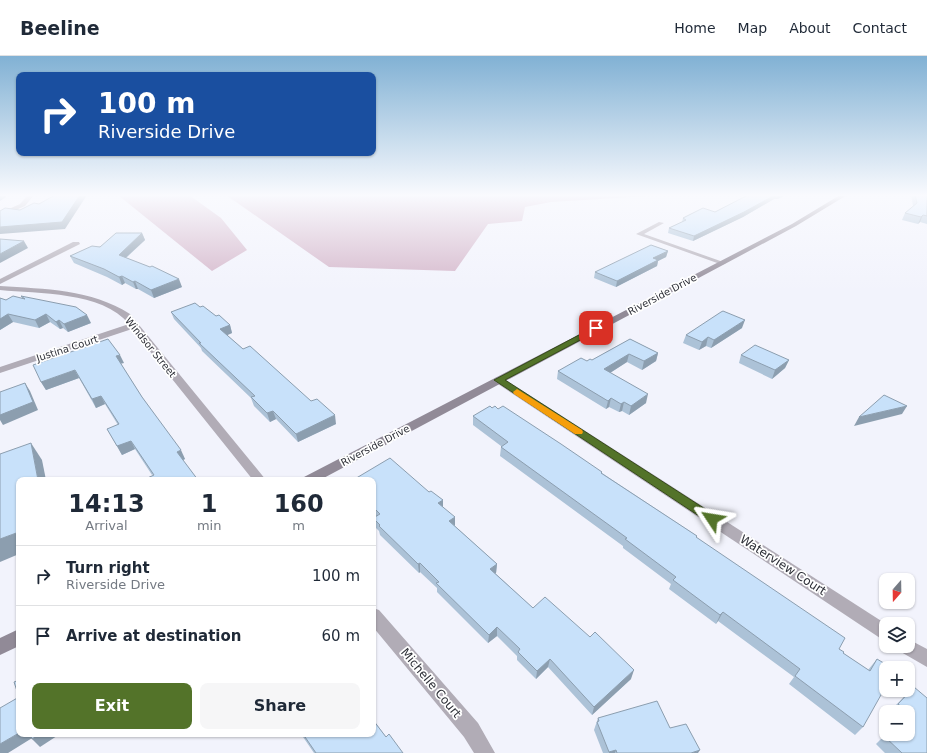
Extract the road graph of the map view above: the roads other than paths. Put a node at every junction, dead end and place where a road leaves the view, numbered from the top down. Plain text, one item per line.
1 (652, 228) edge
2 (789, 228) edge
3 (76, 244) dead end
4 (722, 263) junction
5 (0, 282) edge
6 (0, 288) edge
7 (134, 325) junction
8 (0, 370) edge
9 (498, 380) junction
10 (258, 477) edge
11 (315, 477) edge
12 (376, 619) edge
13 (879, 627) edge
14 (16, 639) edge
15 (0, 647) edge
16 (915, 651) edge
17 (927, 659) edge
18 (485, 753) edge

1 - 4 lane
2 - 4 main road, Riverside Drive
3 - 5 street
4 - 9 main road, Riverside Drive
6 - 7 street, Windsor Street
7 - 8 street, Justina Court
7 - 10 street, Windsor Street
9 - 11 main road, Riverside Drive
9 - 13 street, Waterview Court
12 - 18 street, Michelle Court
14 - 15 main road
16 - 17 street

